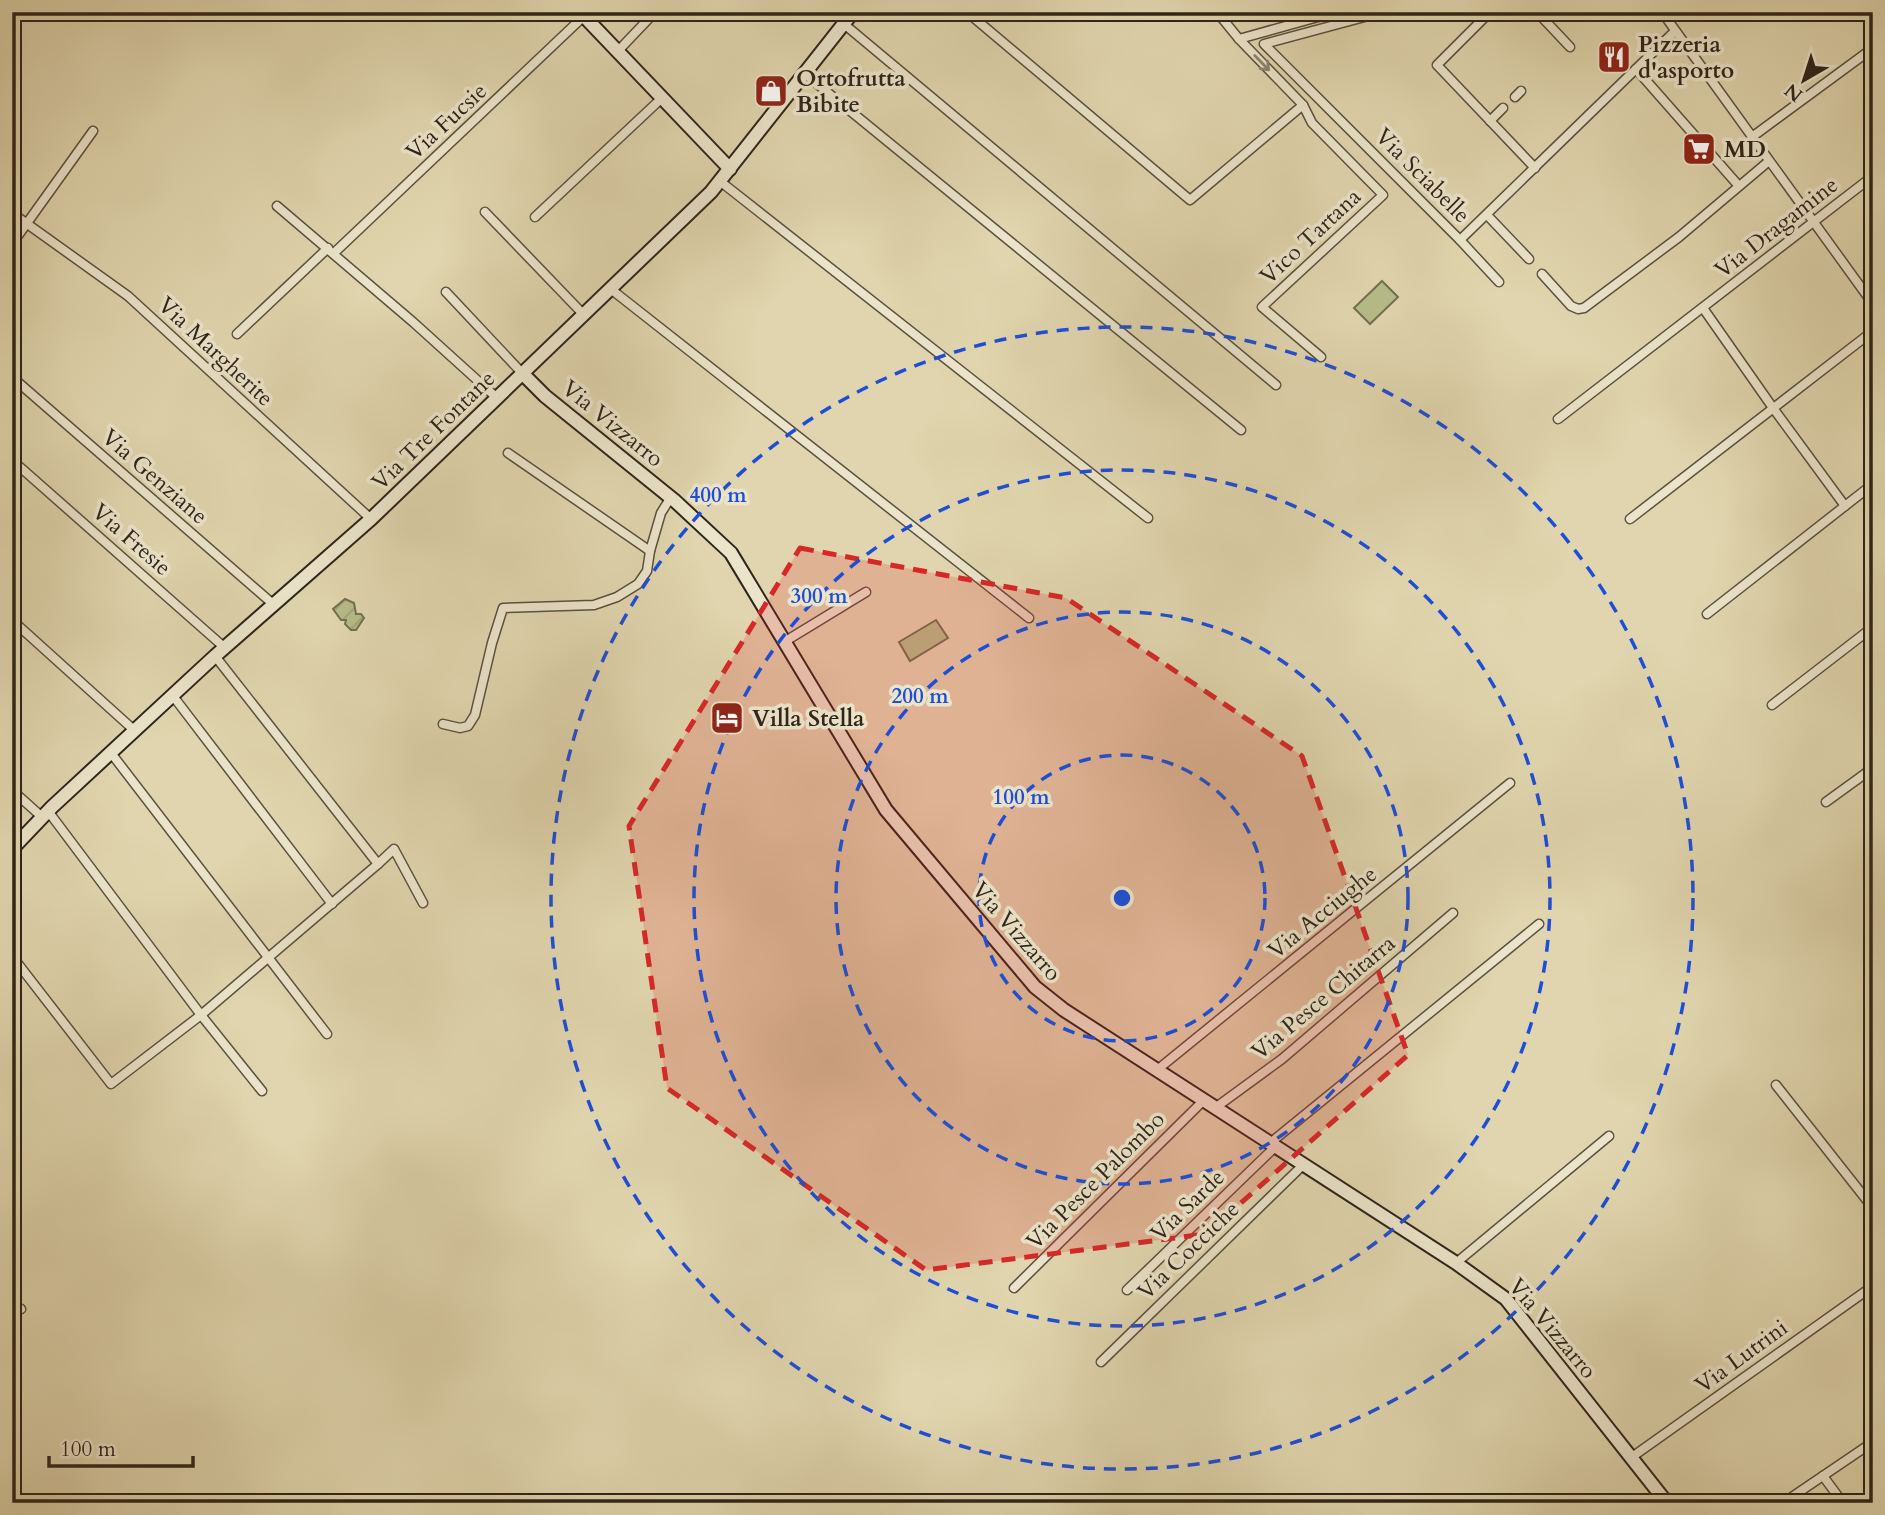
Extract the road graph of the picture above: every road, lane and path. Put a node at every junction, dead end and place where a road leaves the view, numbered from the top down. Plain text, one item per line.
1 (655, 12) edge
2 (835, 12) edge
3 (967, 12) edge
4 (1217, 12) edge
5 (1336, 12) edge
6 (1383, 12) edge
7 (1490, 12) edge
8 (1537, 12) edge
9 (1662, 12) edge
10 (582, 14) edge
11 (848, 19) edge
12 (1675, 31) junction
13 (1239, 39) junction
14 (1570, 47) dead end
15 (1873, 48) edge
16 (618, 51) junction
17 (1636, 69) junction
18 (805, 74) junction
19 (663, 97) junction
20 (1303, 105) junction
21 (1503, 108) dead end
22 (1490, 121) junction
23 (93, 131) dead end
24 (1752, 137) junction
25 (1769, 161) junction
26 (1535, 168) junction
27 (730, 169) junction
28 (1873, 176) edge
29 (721, 182) junction
30 (1738, 185) junction
31 (277, 206) dead end
32 (485, 212) dead end
33 (12, 213) edge
34 (1487, 215) junction
35 (535, 217) dead end
36 (27, 222) junction
37 (1814, 222) junction
38 (1460, 240) junction
39 (12, 244) edge
40 (331, 251) junction
41 (1529, 259) dead end
42 (1542, 274) dead end
43 (1499, 282) dead end
44 (612, 290) junction
45 (446, 292) dead end
46 (1873, 304) edge
47 (1703, 308) junction
48 (584, 315) junction
49 (1873, 331) edge
50 (237, 334) dead end
51 (1321, 357) dead end
52 (522, 373) junction
53 (12, 377) edge
54 (1276, 384) dead end
55 (497, 398) junction
56 (1773, 408) junction
57 (1558, 419) dead end
58 (1241, 430) dead end
59 (508, 453) dead end
60 (12, 460) edge
61 (1873, 484) edge
62 (671, 497) junction
63 (1845, 506) junction
64 (1147, 518) dead end
65 (370, 519) junction
66 (1630, 519) dead end
67 (650, 551) junction
68 (866, 592) dead end
69 (274, 604) junction
70 (1707, 614) dead end
71 (1029, 618) dead end
72 (12, 620) edge
73 (1873, 627) edge
74 (784, 642) junction
75 (225, 648) junction
76 (215, 656) junction
77 (173, 696) junction
78 (1772, 705) dead end
79 (443, 724) dead end
80 (135, 731) junction
81 (111, 753) junction
82 (1869, 770) edge
83 (1873, 781) edge
84 (1510, 783) dead end
85 (12, 790) edge
86 (1826, 802) dead end
87 (45, 814) junction
88 (12, 849) edge
89 (379, 864) junction
90 (423, 903) dead end
91 (332, 904) junction
92 (1453, 913) dead end
93 (1539, 924) dead end
94 (12, 957) edge
95 (269, 957) junction
96 (201, 1015) junction
97 (327, 1034) dead end
98 (1157, 1070) junction
99 (1776, 1085) dead end
100 (262, 1091) dead end
101 (1203, 1101) junction
102 (1215, 1108) junction
103 (1609, 1136) dead end
104 (1271, 1146) junction
105 (1302, 1166) junction
106 (1873, 1208) edge
107 (1456, 1263) junction
108 (1873, 1286) edge
109 (1014, 1287) dead end
110 (1127, 1290) dead end
111 (1101, 1362) dead end
112 (1873, 1442) edge
113 (1632, 1457) junction
114 (1823, 1476) junction
115 (1667, 1503) edge
116 (1783, 1503) edge
117 (1843, 1503) edge

1 - 16 street
2 - 11 street
3 - 20 street
4 - 13 street, Vico Tartana
5 - 13 street
6 - 38 street, Via Sciabelle
7 - 22 street
8 - 14 street
9 - 12 street
10 - 16 street
10 - 40 street, Via Fucsie
11 - 18 street, Via Tre Fontane
11 - 54 street
12 - 17 street, Via Sciabelle
12 - 24 street
13 -> 20 street, Vico Tartana
15 - 24 street
16 - 19 street
17 - 26 street, Via Sciabelle
17 - 30 street
18 - 27 street, Via Tre Fontane
18 - 58 street
19 - 27 street
19 - 35 street
20 - 51 street, Vico Tartana
21 - 22 street
22 - 26 street
23 - 36 street
24 - 25 street
25 - 30 street
25 - 37 street
26 - 34 street, Via Sciabelle
27 - 29 street, Via Tre Fontane
28 - 37 street, Via Dragamine
29 - 44 street, Via Tre Fontane
29 - 64 street
30 - 42 street
31 - 40 street
32 - 48 street
33 - 36 street, Via Margherite
34 - 38 street, Via Sciabelle
34 - 41 street
36 - 39 street
36 - 65 street, Via Margherite
37 - 46 street
37 - 47 street, Via Dragamine
38 - 43 street
40 - 50 street, Via Fucsie
40 - 55 street
44 - 48 street, Via Tre Fontane
44 - 71 street
45 - 52 street
47 - 56 street
47 - 57 street, Via Dragamine
48 - 52 street, Via Tre Fontane
49 - 56 street
52 - 55 street, Via Tre Fontane
52 - 62 street, Via Vizzarro
53 - 69 street, Via Genziane
55 - 65 street, Via Tre Fontane
56 - 63 street
56 - 66 street
59 - 67 street
60 - 75 street, Via Fresie
61 - 63 street
62 - 67 street
62 - 74 street, Via Vizzarro
63 - 70 street
65 - 69 street, Via Tre Fontane
67 - 79 street
68 - 74 street
69 - 75 street, Via Tre Fontane
72 - 80 street
73 - 78 street
74 - 98 street, Via Vizzarro
75 - 76 street, Via Tre Fontane
76 - 77 street, Via Tre Fontane
76 - 89 street
77 - 80 street, Via Tre Fontane
77 - 91 street
80 - 81 street, Via Tre Fontane
81 - 87 street, Via Tre Fontane
81 - 95 street
82 - 83 street
82 - 86 street
84 - 98 street, Via Acciughe
85 - 87 street
87 - 88 street, Via Tre Fontane
87 - 96 street
89 - 90 street
89 - 91 street
91 - 95 street
92 - 102 street, Via Pesce Chitarra
93 - 104 street, Via Sarde
94 - 96 street
95 - 96 street
95 - 97 street
96 - 100 street
98 - 101 street, Via Vizzarro
99 - 106 street
101 - 102 street, Via Vizzarro
101 - 109 street, Via Pesce Palombo
102 - 104 street, Via Vizzarro
103 - 107 street
104 - 105 street, Via Vizzarro
104 - 110 street, Via Sarde
105 - 107 street, Via Vizzarro
105 - 111 street, Via Cocciche
107 - 113 street, Via Vizzarro
108 - 113 street, Via Lutrini
112 - 114 street
113 - 115 street, Via Vizzarro
114 - 116 street
114 - 117 street

